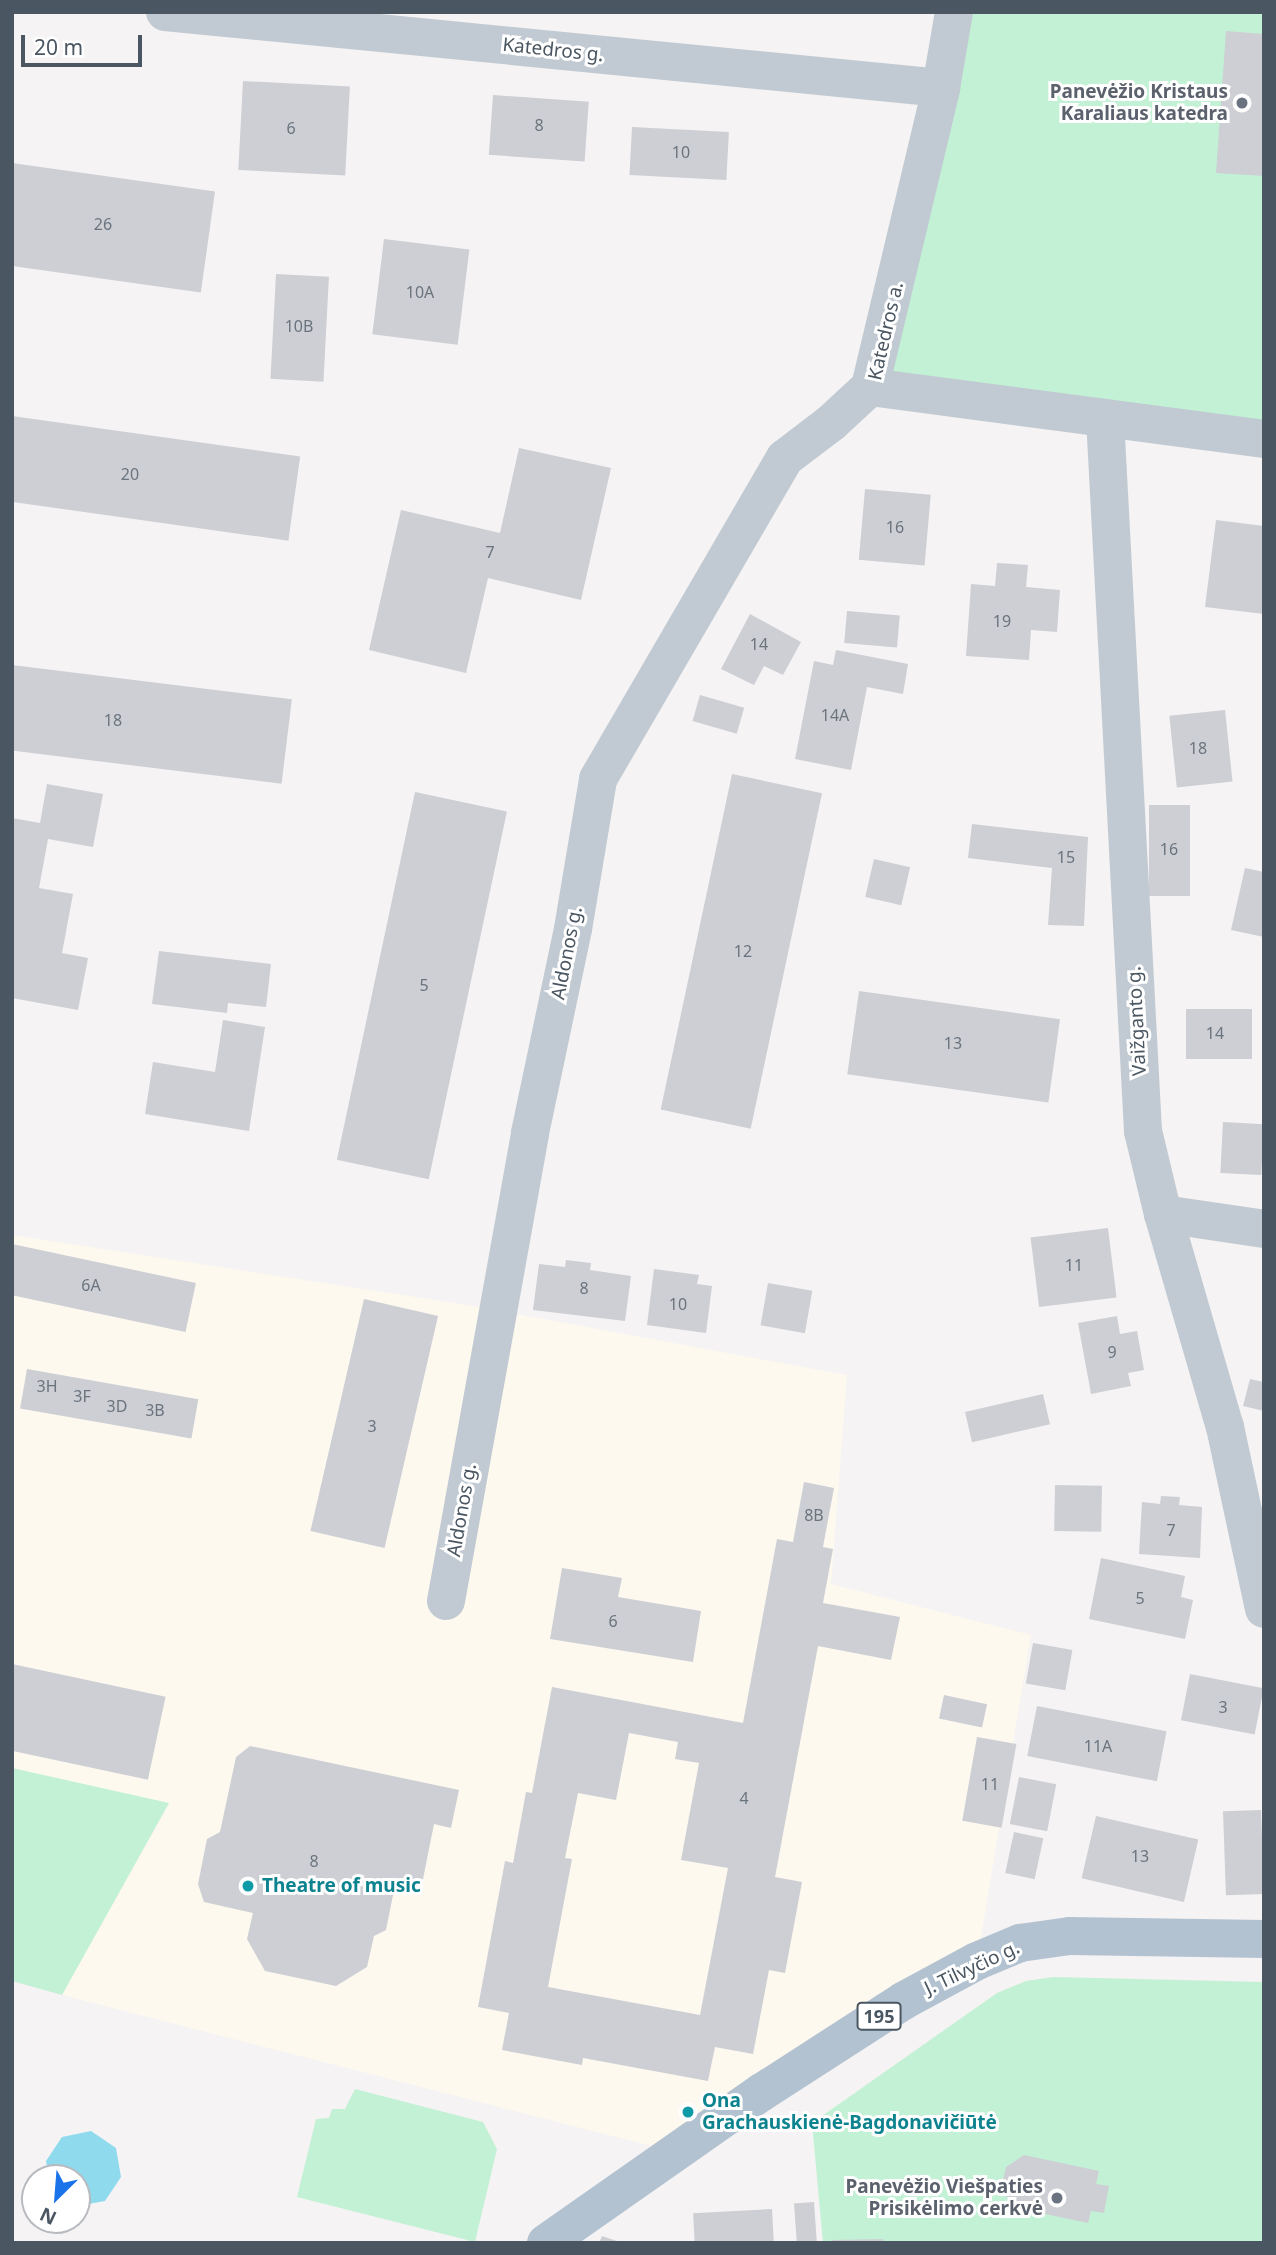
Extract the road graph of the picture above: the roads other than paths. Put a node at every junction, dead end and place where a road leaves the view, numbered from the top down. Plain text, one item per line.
1 (165, 12) edge
2 (954, 12) edge
3 (941, 88) junction
4 (870, 387) junction
5 (1104, 418) junction
6 (1264, 439) edge
7 (1163, 1214) junction
8 (1264, 1229) edge
9 (446, 1601) dead end
10 (1264, 1609) edge
11 (1264, 1939) edge
12 (546, 2243) edge

1 - 3 street, Katedros g.
2 - 3 street, Katedros a.
3 - 4 street, Katedros a.
4 - 5 street, Katedros a.
4 - 9 street, Aldonos g.
5 - 6 street, Katedros a.
5 - 7 street, Vaižganto g.
7 - 8 street
7 - 10 street, Vaižganto g.
11 - 12 main road, J. Tilvyčio g. / 195

